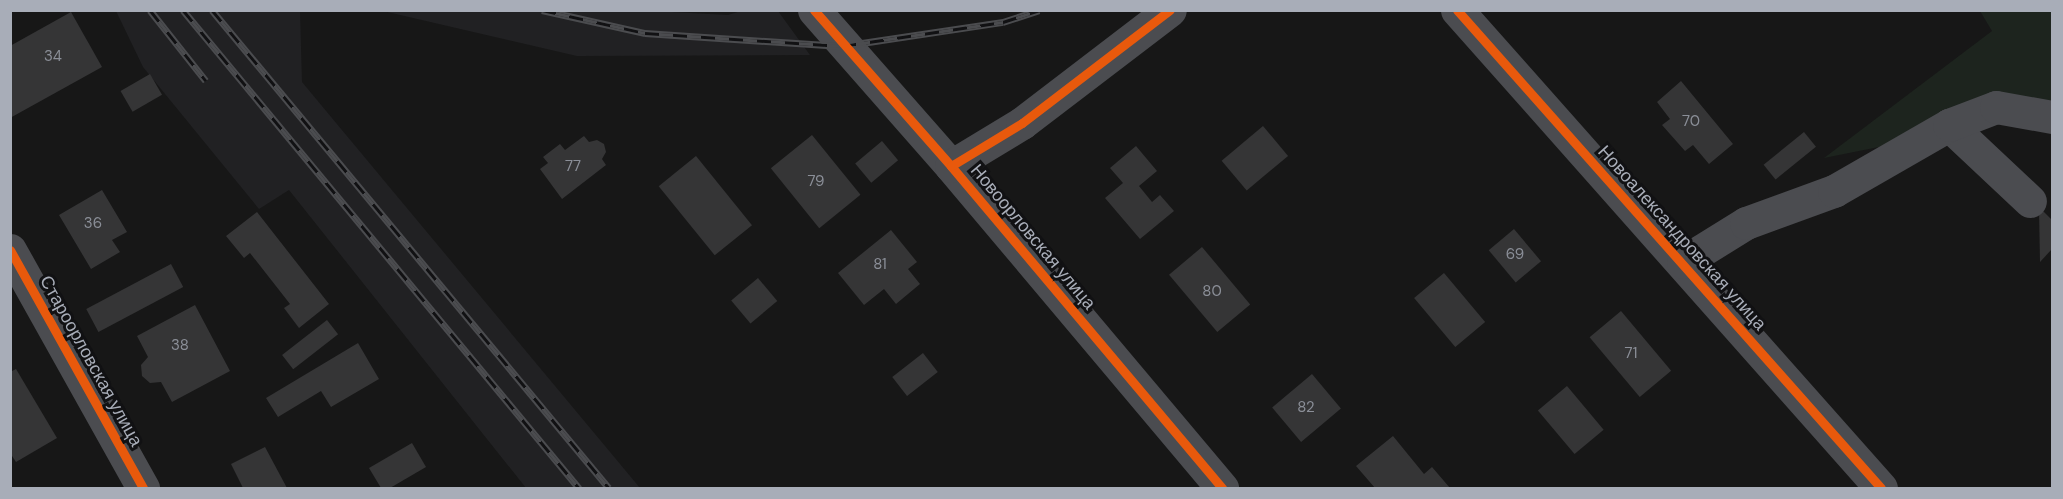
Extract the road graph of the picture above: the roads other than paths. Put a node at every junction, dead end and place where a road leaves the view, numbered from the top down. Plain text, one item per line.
1 (814, 10) edge
2 (1170, 10) edge
3 (1457, 10) edge
4 (2052, 117) edge
5 (1949, 125) junction
6 (951, 166) junction
7 (2030, 201) dead end
8 (10, 250) edge
9 (1683, 262) junction
10 (143, 489) edge
11 (1222, 489) edge
12 (1881, 489) edge

1 - 6 street, Новоорловская улица
2 - 6 street
3 - 9 street, Новоалександровская улица
4 - 5 street
5 - 7 street
5 - 9 street
6 - 11 street, Новоорловская улица
8 - 10 street, Староорловская улица
9 - 12 street, Новоалександровская улица

